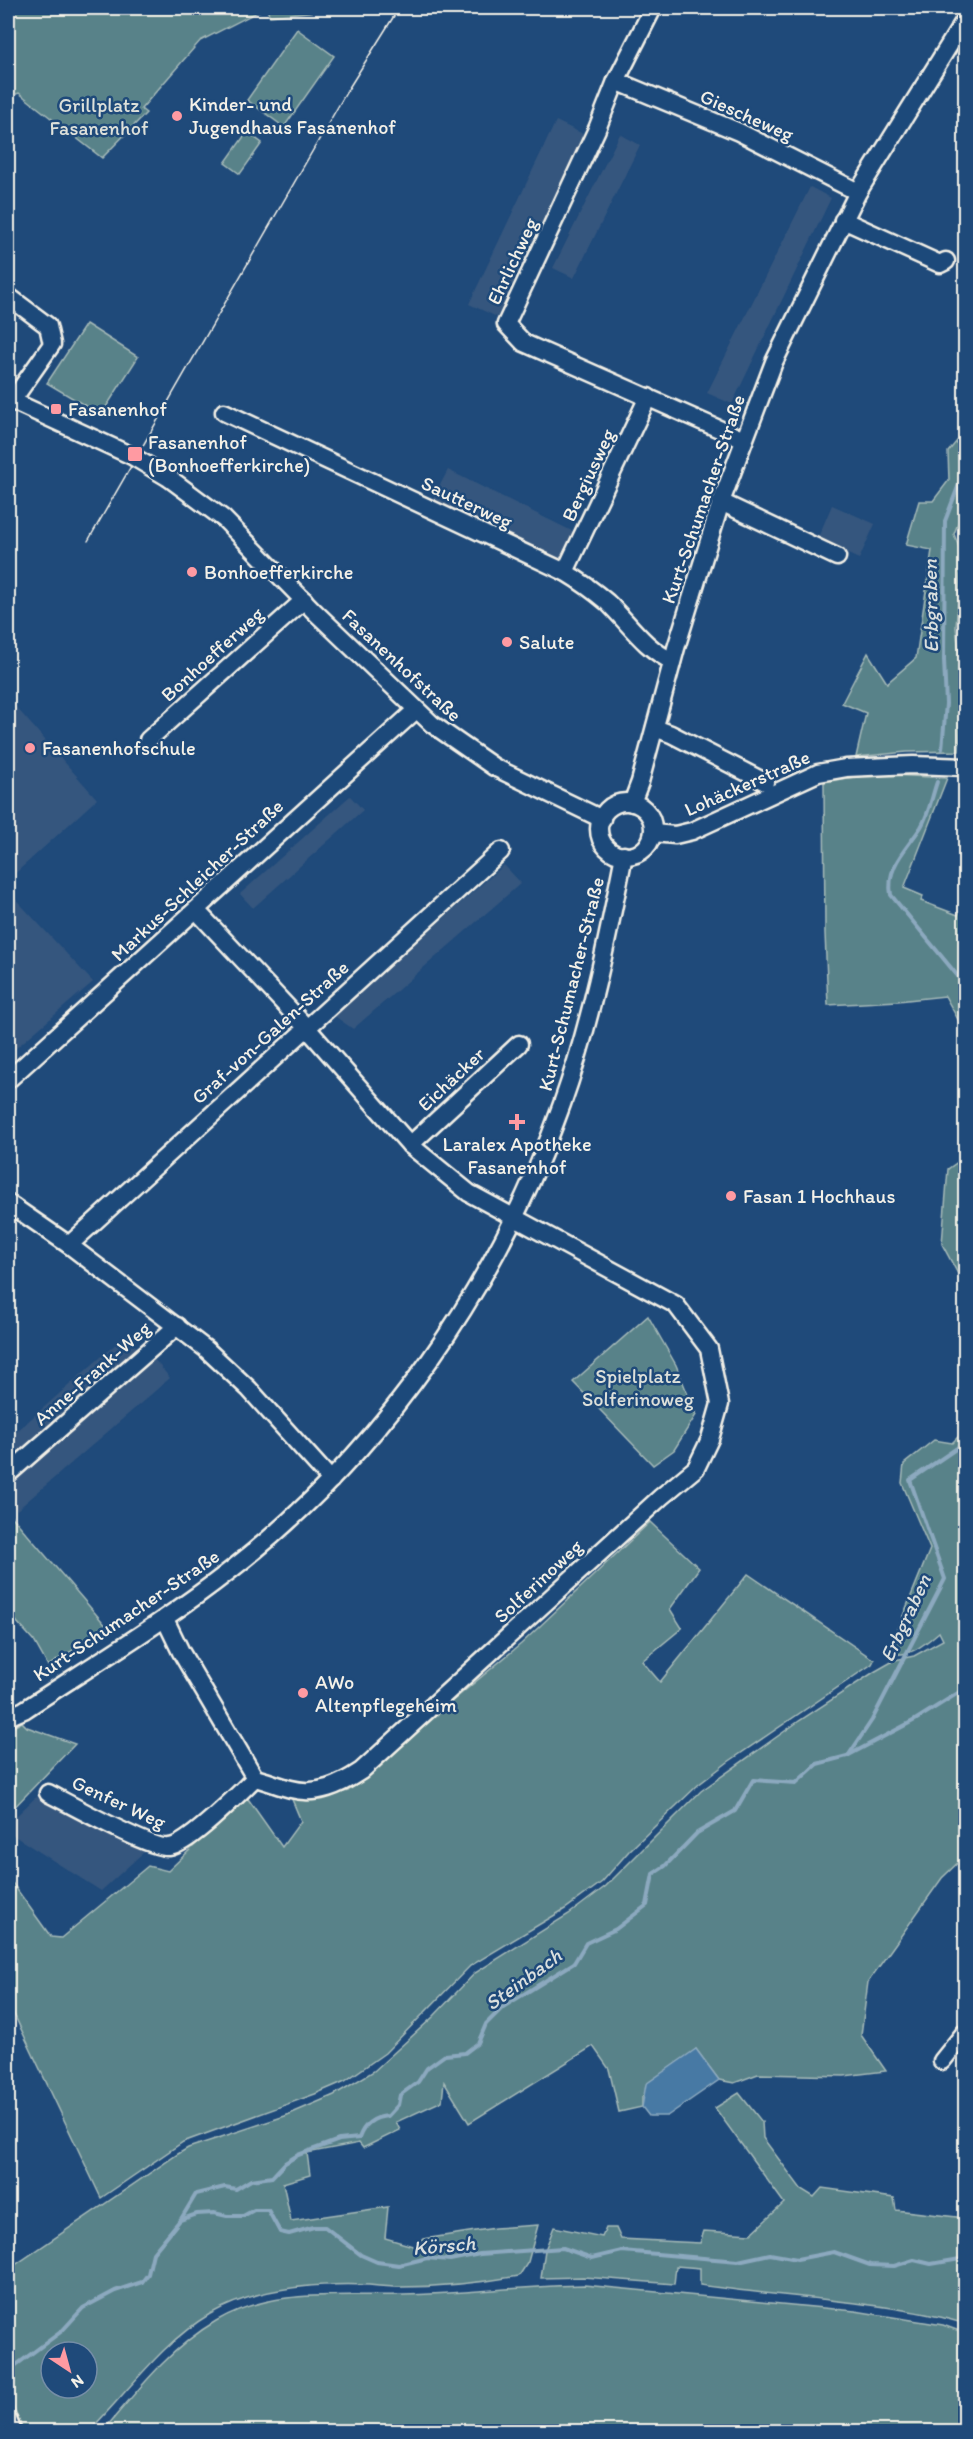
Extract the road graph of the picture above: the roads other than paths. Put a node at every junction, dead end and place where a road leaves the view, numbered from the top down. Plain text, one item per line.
1 (653, 8) edge
2 (966, 18) edge
3 (616, 81) junction
4 (858, 192) junction
5 (843, 220) junction
6 (946, 261) dead end
7 (8, 296) edge
8 (648, 397) junction
9 (10, 400) edge
10 (224, 412) dead end
11 (744, 440) junction
12 (721, 502) junction
13 (837, 557) dead end
14 (566, 572) junction
15 (304, 600) junction
16 (672, 661) junction
17 (416, 710) junction
18 (656, 728) junction
19 (148, 740) dead end
20 (966, 767) edge
21 (765, 782) dead end
22 (632, 803) junction
23 (602, 819) junction
24 (653, 833) junction
25 (501, 852) dead end
26 (624, 855) junction
27 (196, 910) junction
28 (306, 1027) junction
29 (519, 1044) dead end
30 (8, 1080) edge
31 (410, 1145) junction
32 (8, 1203) edge
33 (516, 1218) junction
34 (69, 1245) junction
35 (177, 1326) junction
36 (8, 1474) edge
37 (331, 1480) junction
38 (165, 1618) junction
39 (8, 1717) edge
40 (255, 1778) junction
41 (48, 1793) dead end
42 (966, 2031) edge
43 (942, 2061) dead end
44 (8, 2420) edge
45 (13, 2432) edge

1 - 3 street, Ehrlichweg
2 - 4 street, Kurt-Schumacher-Straße
3 - 4 street, Giescheweg
3 - 8 street, Ehrlichweg
4 - 5 street, Kurt-Schumacher-Straße
5 - 6 street
5 - 11 street, Kurt-Schumacher-Straße
7 - 9 street, Fasanenhofstraße
8 - 11 street, Ehrlichweg
8 - 14 street, Bergiusweg
9 - 15 street, Fasanenhofstraße, bridge
10 - 14 street, Sautterweg
11 - 12 street, Kurt-Schumacher-Straße
12 - 13 street
12 - 16 street, Kurt-Schumacher-Straße
14 - 16 street, Sautterweg
15 - 17 street, Fasanenhofstraße
15 - 19 street, Bonhoefferweg
16 - 18 street, Kurt-Schumacher-Straße
17 - 23 street, Fasanenhofstraße
17 - 27 street, Markus-Schleicher-Straße
18 - 21 street
18 - 22 street, Kurt-Schumacher-Straße
20 - 24 street, Lohäckerstraße
22 - 23 street
22 - 24 street
23 - 26 street
24 - 26 street
25 - 28 street, Graf-von-Galen-Straße
26 - 33 street, Kurt-Schumacher-Straße
27 - 28 street, Solferinoweg
27 - 30 street, Markus-Schleicher-Straße
28 - 31 street, Solferinoweg
28 - 34 street, Graf-von-Galen-Straße
29 - 31 street, Eichäcker
31 - 33 street, Solferinoweg
32 - 34 street
33 - 37 street, Kurt-Schumacher-Straße
33 - 40 street, Solferinoweg
34 - 35 street
35 - 36 street, Anne-Frank-Weg
35 - 37 street
37 - 38 street, Kurt-Schumacher-Straße
38 - 39 street, Kurt-Schumacher-Straße
38 - 40 street
40 - 41 street, Genfer Weg
42 - 43 street
44 - 45 street

